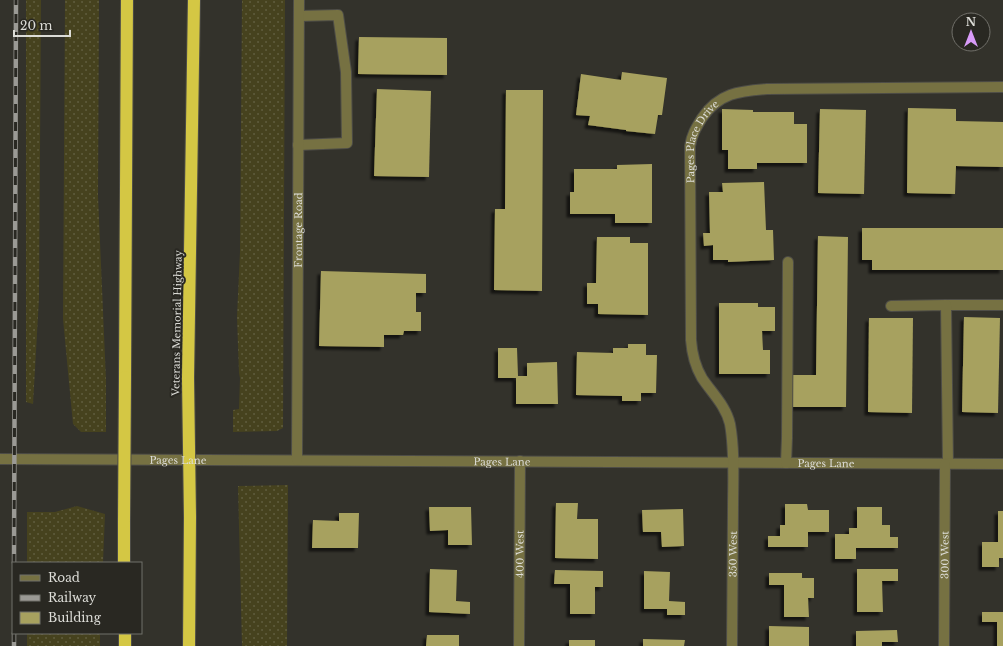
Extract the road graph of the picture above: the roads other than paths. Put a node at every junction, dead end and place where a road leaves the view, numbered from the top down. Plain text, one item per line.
1 (127, 0) edge
2 (194, 0) edge
3 (299, 0) edge
4 (299, 16) junction
5 (1003, 87) edge
6 (298, 145) junction
7 (788, 262) dead end
8 (946, 305) junction
9 (1002, 305) dead end
10 (891, 306) dead end
11 (0, 459) edge
12 (297, 460) junction
13 (520, 461) junction
14 (733, 463) junction
15 (786, 463) junction
16 (947, 464) junction
17 (1003, 464) edge
18 (124, 562) edge
19 (125, 634) edge
20 (125, 646) edge
21 (189, 646) edge
22 (519, 646) edge
23 (732, 646) edge
24 (944, 646) edge

1 - 18 highway, bridge
2 - 21 highway, Veterans Memorial Highway, bridge
3 - 4 street, Frontage Road
4 - 6 street, Frontage Road
4 - 6 street
5 - 14 street, Pages Place Drive
6 - 12 street, Frontage Road
7 - 15 street
8 - 9 street
8 - 10 street
8 - 16 street, 300 West
11 - 12 street, Pages Lane
12 - 13 street, Pages Lane
13 - 14 street, Pages Lane
13 - 22 street, 400 West
14 - 15 street, Pages Lane
14 - 23 street, 350 West
15 - 16 street, Pages Lane
16 - 17 street, Pages Lane
16 - 24 street, 300 West
19 - 20 highway

